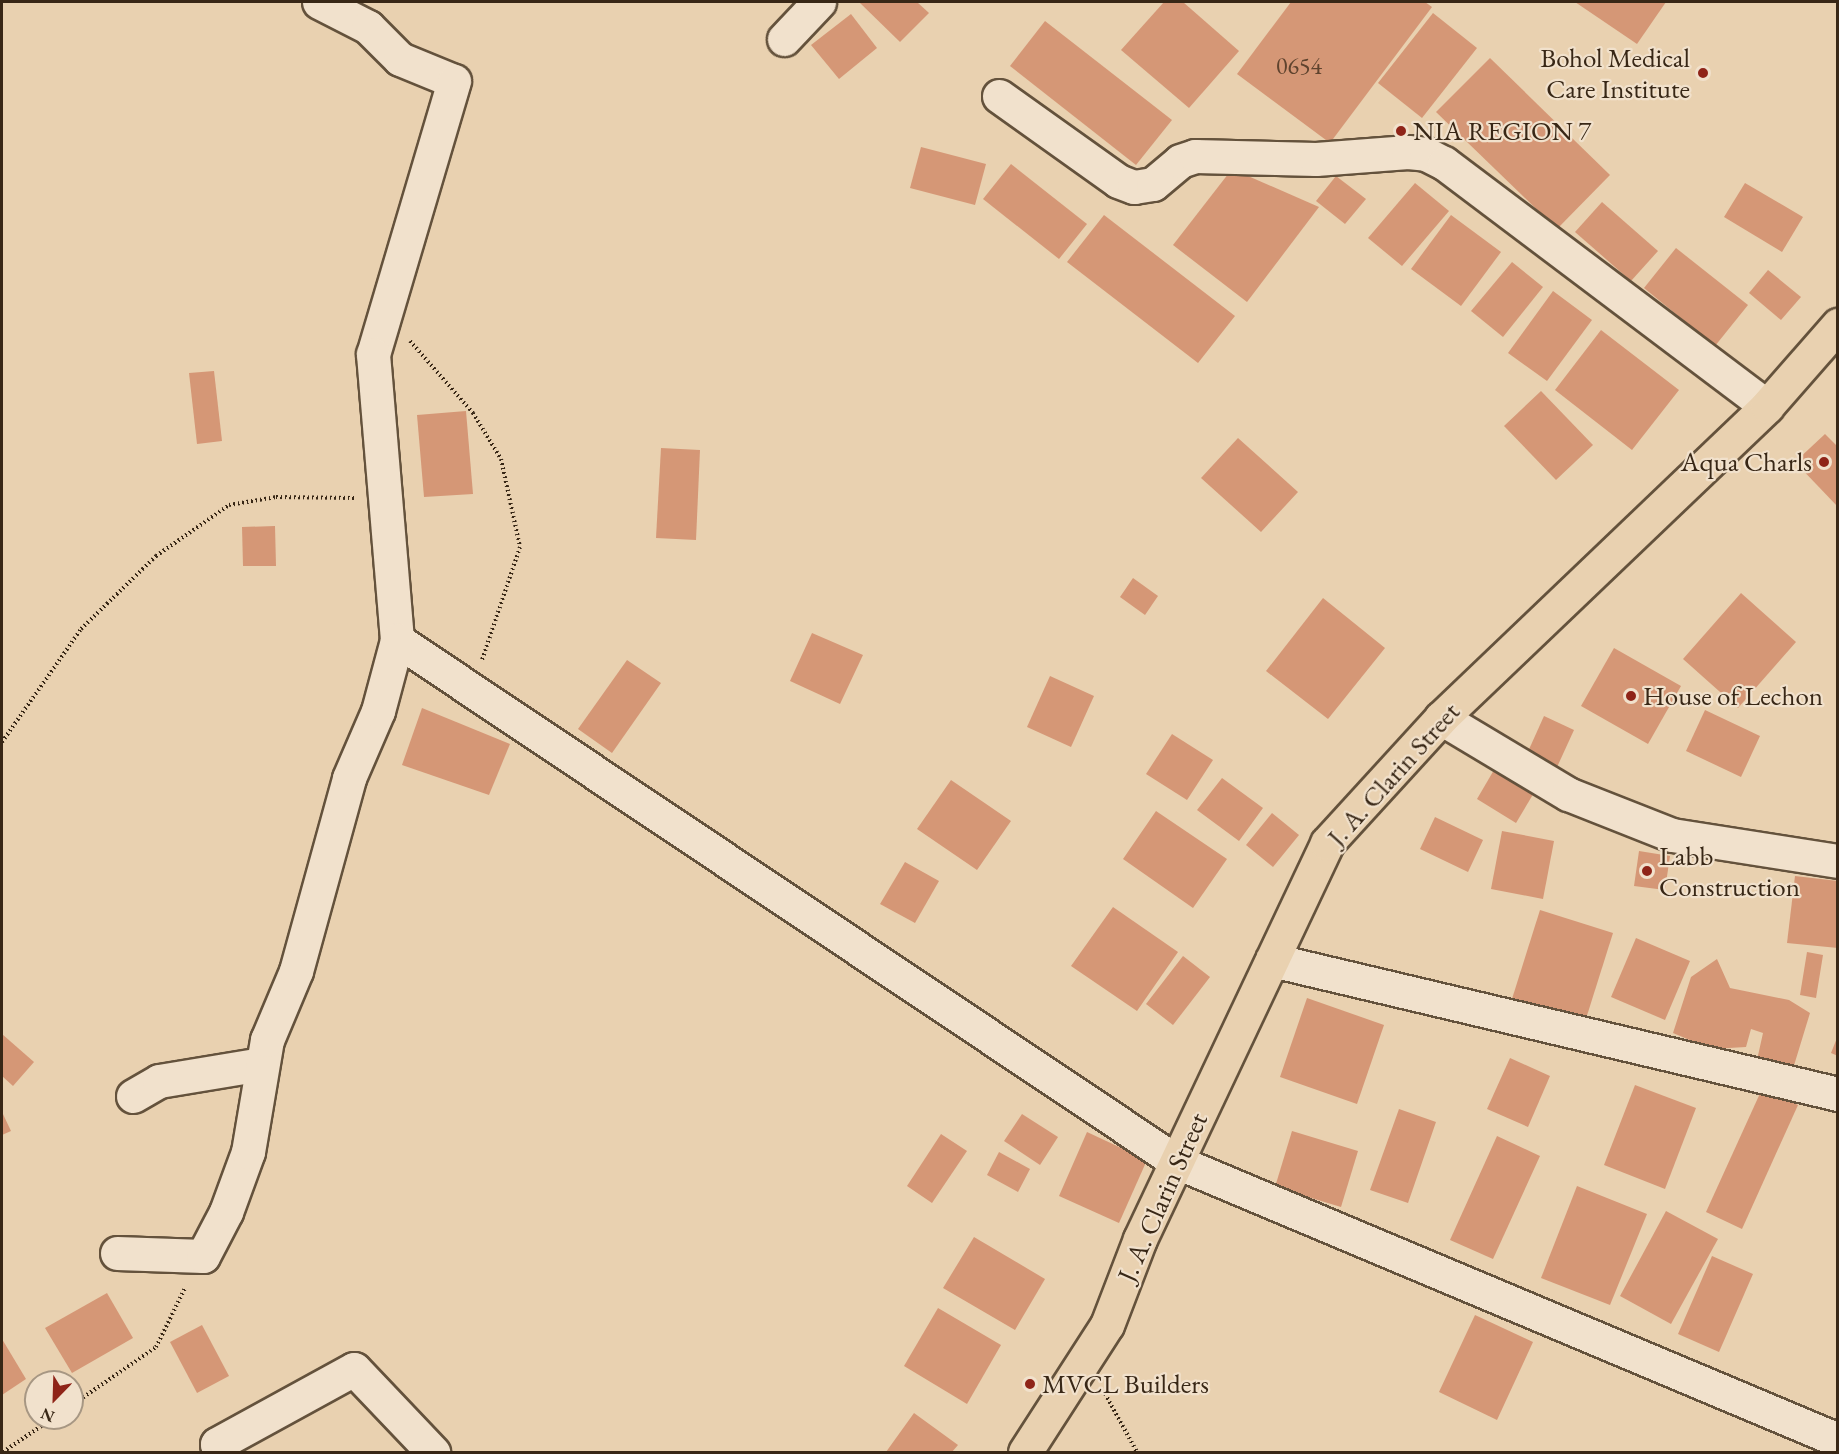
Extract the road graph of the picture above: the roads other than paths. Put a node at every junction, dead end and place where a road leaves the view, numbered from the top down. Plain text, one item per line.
1 (319, 2) edge
2 (819, 2) edge
3 (784, 39) dead end
4 (999, 96) dead end
5 (1838, 326) edge
6 (1767, 406) junction
7 (397, 640) junction
8 (1441, 718) junction
9 (1838, 861) edge
10 (1272, 960) junction
11 (262, 1064) junction
12 (1838, 1094) edge
13 (133, 1096) dead end
14 (1176, 1162) junction
15 (117, 1253) dead end
16 (1838, 1440) edge
17 (219, 1452) edge
18 (433, 1452) edge
19 (1025, 1452) edge

1 - 7 street
2 - 3 street
4 - 6 street
5 - 6 main road, J. A. Clarin Street
6 - 8 main road, J. A. Clarin Street
7 - 11 street
7 - 14 street
8 - 9 street
8 - 10 main road, J. A. Clarin Street
10 - 12 street
10 - 14 main road, J. A. Clarin Street
11 - 13 street
11 - 15 street
14 - 16 street
14 - 19 main road, J. A. Clarin Street
17 - 18 street

